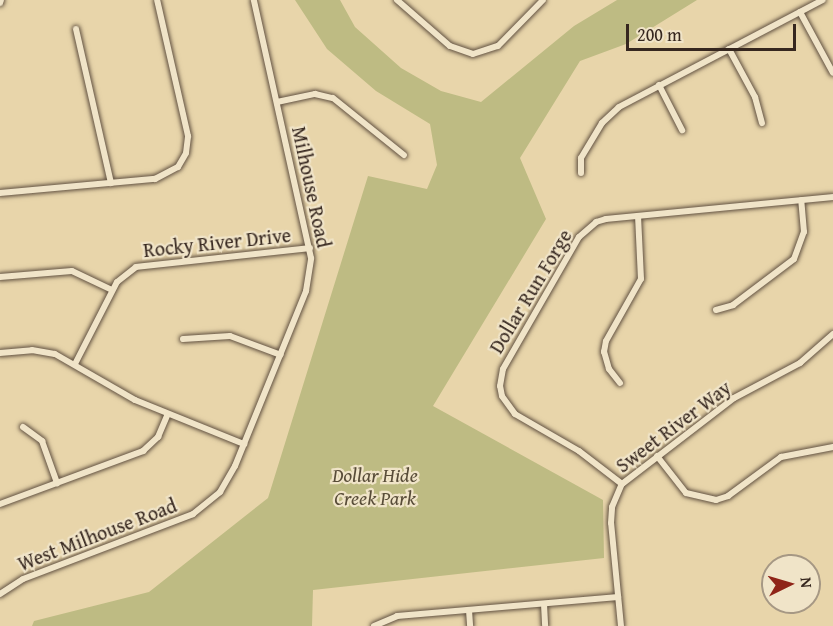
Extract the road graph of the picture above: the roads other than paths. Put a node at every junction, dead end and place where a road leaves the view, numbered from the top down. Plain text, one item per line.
1 (157, 0) edge
2 (254, 0) edge
3 (397, 0) edge
4 (543, 0) edge
5 (823, 0) edge
6 (800, 12) junction
7 (76, 29) dead end
8 (729, 49) junction
9 (833, 73) edge
10 (659, 85) junction
11 (278, 102) junction
12 (762, 123) dead end
13 (682, 130) dead end
14 (404, 154) dead end
15 (581, 172) dead end
16 (111, 183) junction
17 (0, 192) edge
18 (833, 197) edge
19 (801, 200) junction
20 (638, 216) junction
21 (310, 248) junction
22 (0, 277) edge
23 (112, 290) junction
24 (716, 310) dead end
25 (833, 334) edge
26 (183, 339) dead end
27 (0, 353) edge
28 (281, 354) junction
29 (75, 364) junction
30 (620, 383) dead end
31 (168, 414) junction
32 (23, 427) dead end
33 (244, 444) junction
34 (833, 447) edge
35 (657, 456) junction
36 (57, 483) junction
37 (622, 484) junction
38 (0, 504) edge
39 (0, 594) edge
40 (618, 597) junction
41 (544, 604) junction
42 (468, 610) junction
43 (374, 626) edge
44 (470, 626) edge
45 (545, 626) edge
46 (621, 626) edge

1 - 16 street
2 - 11 street, Milhouse Road
3 - 4 street
5 - 6 street
6 - 8 street
6 - 9 street
7 - 16 street
8 - 10 street
8 - 12 street
10 - 13 street
10 - 15 street
11 - 14 street
11 - 21 street, Milhouse Road
16 - 17 street
18 - 19 street, Dollar Run Forge
19 - 20 street, Dollar Run Forge
19 - 24 street
20 - 30 street
20 - 37 street, Dollar Run Forge
21 - 23 street, Rocky River Drive
21 - 28 street, Milhouse Road
22 - 23 street
23 - 29 street, Rocky River Drive
25 - 35 street, Sweet River Way
26 - 28 street
27 - 29 street
28 - 33 street, Milhouse Road
29 - 31 street
31 - 33 street
31 - 36 street
32 - 36 street
33 - 39 street, West Milhouse Road
34 - 35 street
35 - 37 street, Sweet River Way
36 - 38 street
37 - 40 street, Sweet River Way
40 - 41 street
40 - 46 street, Sweet River Way
41 - 42 street
41 - 45 street
42 - 43 street
42 - 44 street

